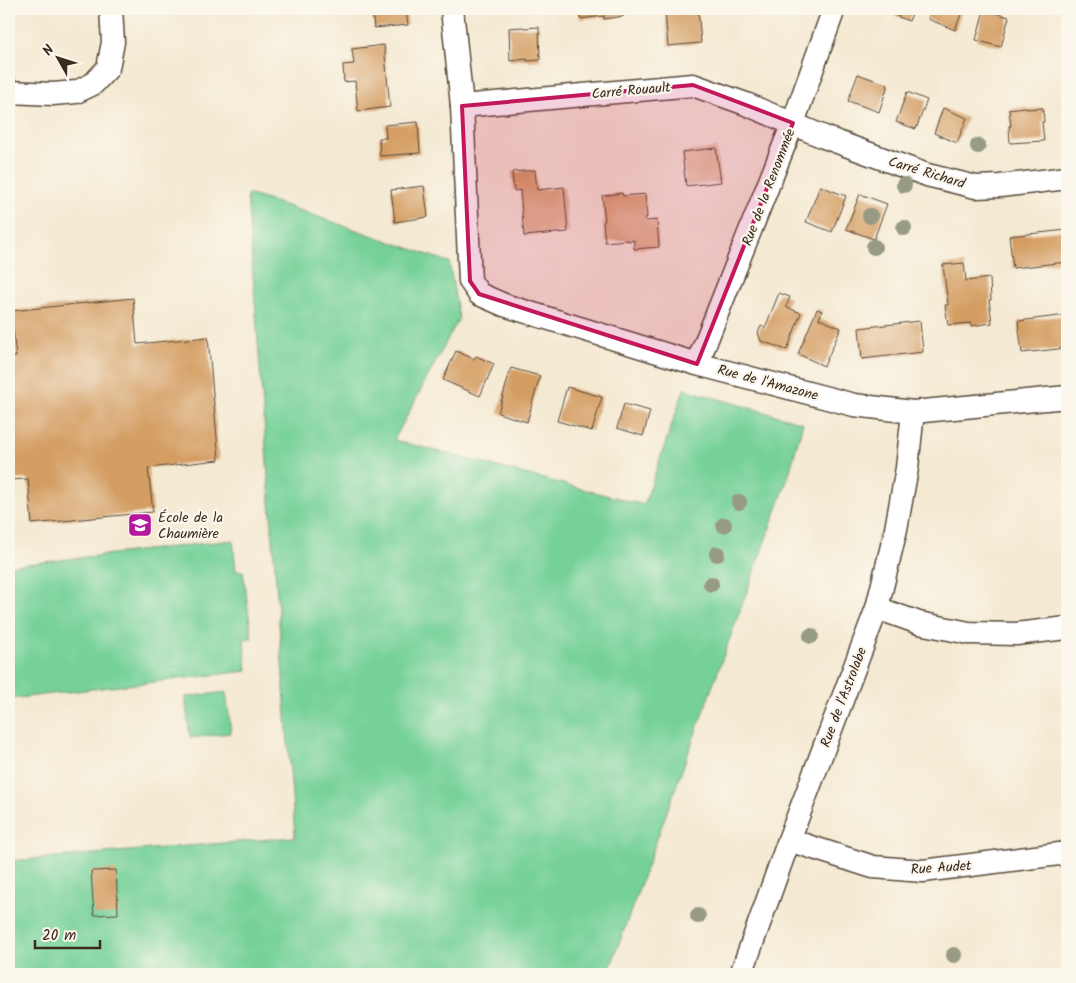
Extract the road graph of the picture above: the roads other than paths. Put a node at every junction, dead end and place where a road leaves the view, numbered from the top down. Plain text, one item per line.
1 (111, 9) edge
2 (452, 9) edge
3 (834, 9) edge
4 (9, 92) edge
5 (462, 106) junction
6 (793, 123) junction
7 (1067, 178) edge
8 (698, 364) junction
9 (1067, 397) edge
10 (913, 412) junction
11 (877, 608) junction
12 (1067, 628) edge
13 (789, 840) junction
14 (1067, 853) edge
15 (741, 974) edge

1 - 4 street
2 - 5 street
3 - 6 street, Rue de la Renommée
5 - 6 street, Carré Rouault
5 - 8 street, Rue de l'Amazone
6 - 7 street, Carré Richard
6 - 8 street, Rue de la Renommée
8 - 10 street, Rue de l'Amazone
9 - 10 street, Rue de l'Amazone
10 - 11 street, Rue de l'Astrolabe
11 - 12 street
11 - 13 street, Rue de l'Astrolabe
13 - 14 street, Rue Audet
13 - 15 street, Rue de l'Astrolabe

